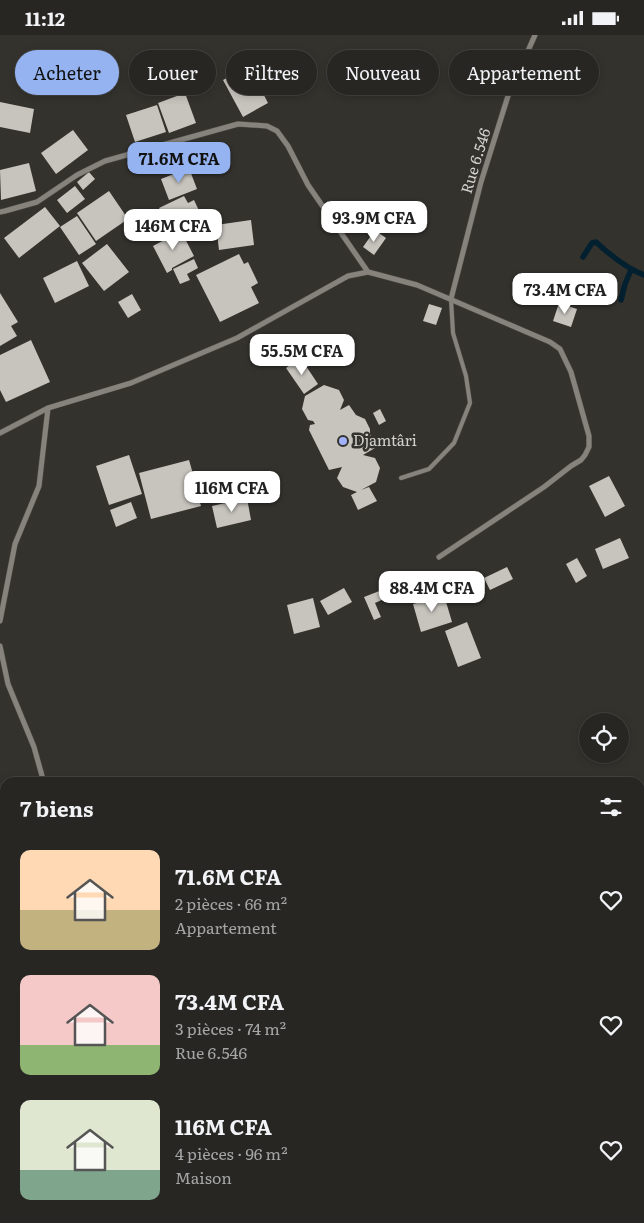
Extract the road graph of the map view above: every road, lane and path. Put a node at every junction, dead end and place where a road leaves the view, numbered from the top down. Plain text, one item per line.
1 (535, 35) edge
2 (0, 212) edge
3 (368, 272) junction
4 (451, 299) junction
5 (48, 408) junction
6 (0, 433) edge
7 (401, 478) dead end
8 (439, 557) dead end
9 (0, 621) edge
10 (0, 646) edge
11 (42, 777) edge

1 - 4 street, Rue 6.546
2 - 3 street
3 - 4 street
3 - 5 street
4 - 7 lane
4 - 8 street
5 - 6 street
5 - 9 street
10 - 11 street

